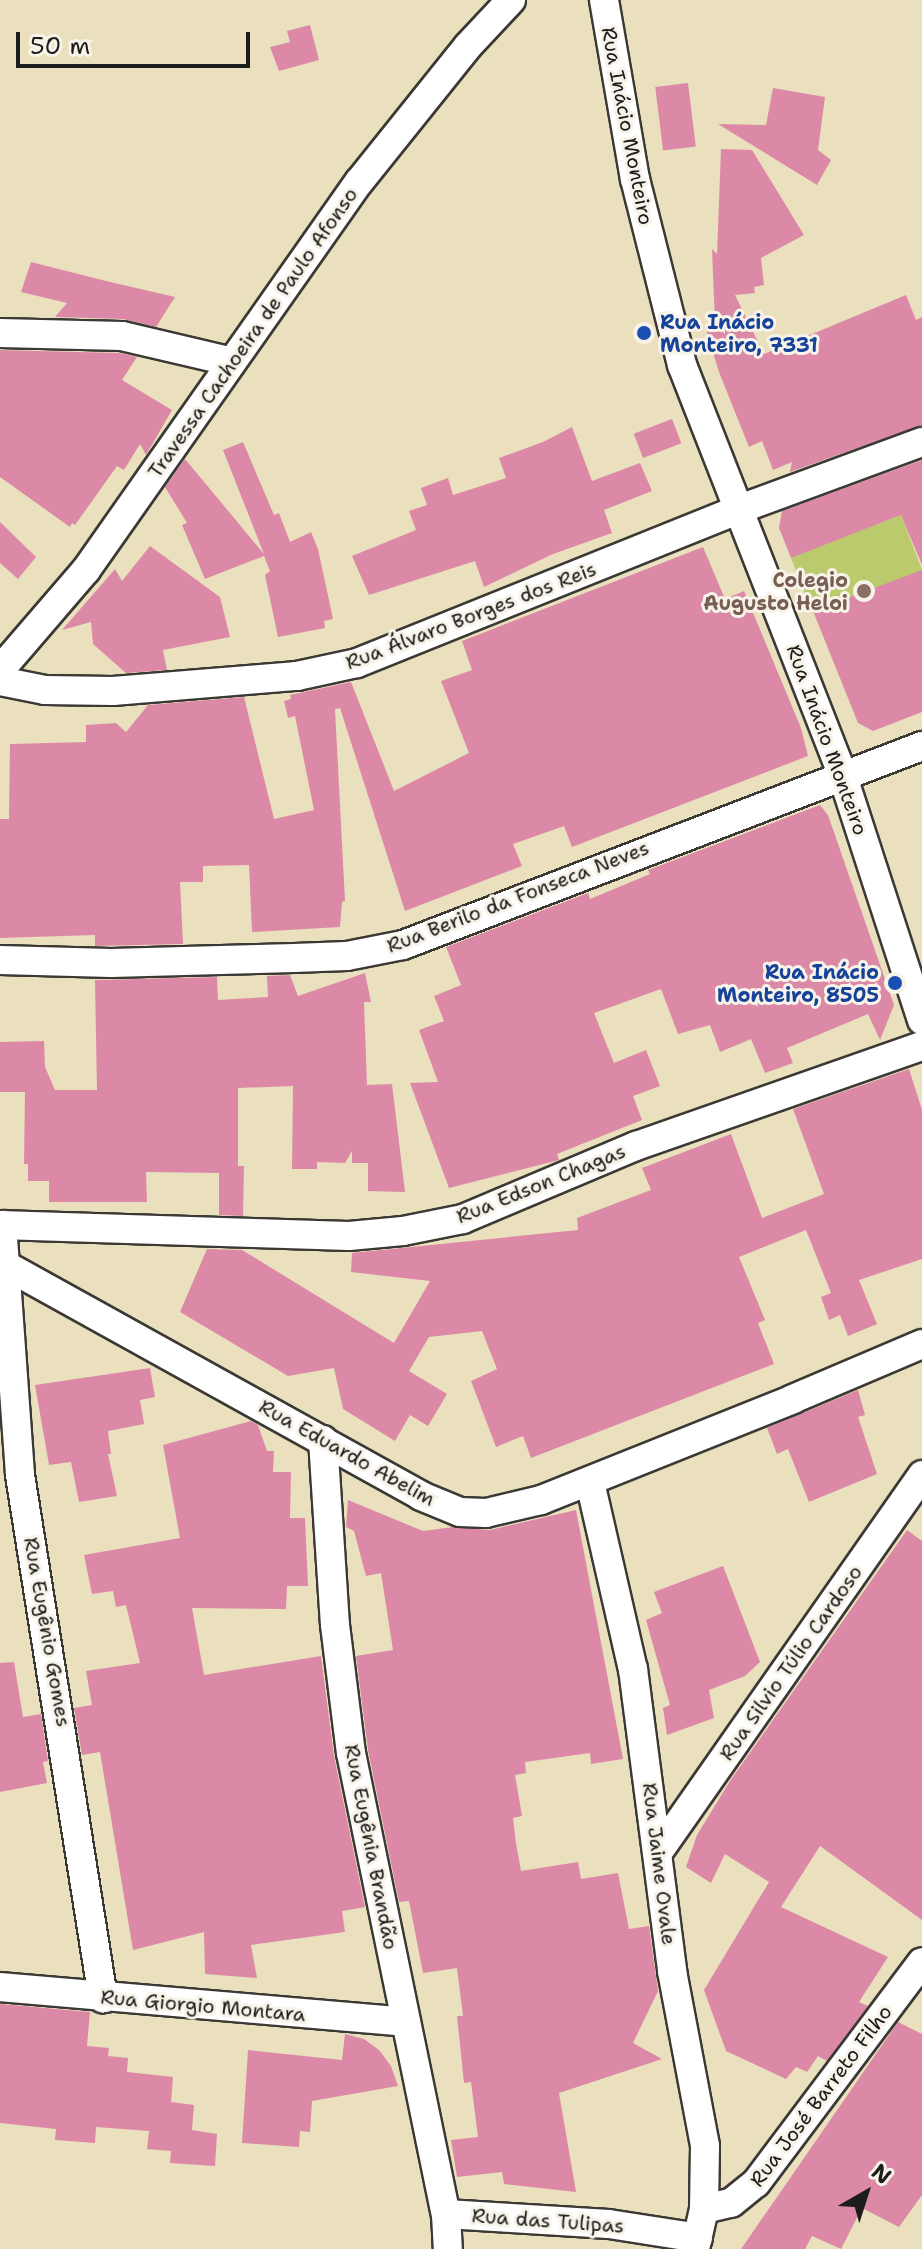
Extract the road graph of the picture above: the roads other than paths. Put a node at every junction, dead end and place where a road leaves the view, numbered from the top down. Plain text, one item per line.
1 (511, 0) edge
2 (604, 0) edge
3 (0, 333) edge
4 (229, 361) junction
5 (922, 442) edge
6 (737, 510) junction
7 (0, 670) edge
8 (0, 681) edge
9 (922, 746) edge
10 (842, 774) junction
11 (0, 960) edge
12 (922, 1020) edge
13 (922, 1046) edge
14 (1, 1225) edge
15 (5, 1265) junction
16 (922, 1344) edge
17 (323, 1440) junction
18 (922, 1475) edge
19 (10, 1476) edge
20 (590, 1482) junction
21 (659, 1851) junction
22 (922, 1962) edge
23 (0, 1987) edge
24 (103, 1998) junction
25 (405, 2022) junction
26 (704, 2209) junction
27 (446, 2214) junction
28 (697, 2243) edge
29 (448, 2249) edge

1 - 4 street, Travessa Cachoeira de Paulo Afonso
2 - 6 street, Rua Inácio Monteiro
3 - 4 street
4 - 7 street, Travessa Cachoeira de Paulo Afonso
5 - 6 street, Rua Álvaro Borges dos Reis
6 - 8 street, Rua Álvaro Borges dos Reis
6 - 10 street, Rua Inácio Monteiro
9 - 10 street, Rua Berilo da Fonseca Neves
10 - 11 street, Rua Berilo da Fonseca Neves
10 - 12 street, Rua Inácio Monteiro
13 - 14 street, Rua Edson Chagas
14 - 15 street
15 - 17 street, Rua Eduardo Abelim
15 - 19 street, Rua Eugênio Gomes
16 - 20 street, Rua Eduardo Abelim
17 - 20 street, Rua Eduardo Abelim
17 - 25 street, Rua Eugênia Brandão
18 - 21 street, Rua Silvio Túlio Cardoso
19 - 24 street, Rua Eugênio Gomes
20 - 21 street, Rua Jaime Ovale
21 - 26 street, Rua Jaime Ovale
22 - 26 street, Rua José Barreto Filho
23 - 24 street, Rua Giorgio Montara
24 - 25 street, Rua Giorgio Montara
25 - 27 street, Rua Eugênia Brandão
26 - 28 street, Rua Jaime Ovale
27 - 28 street, Rua das Tulipas
27 - 29 street, Rua Eugênia Brandão

